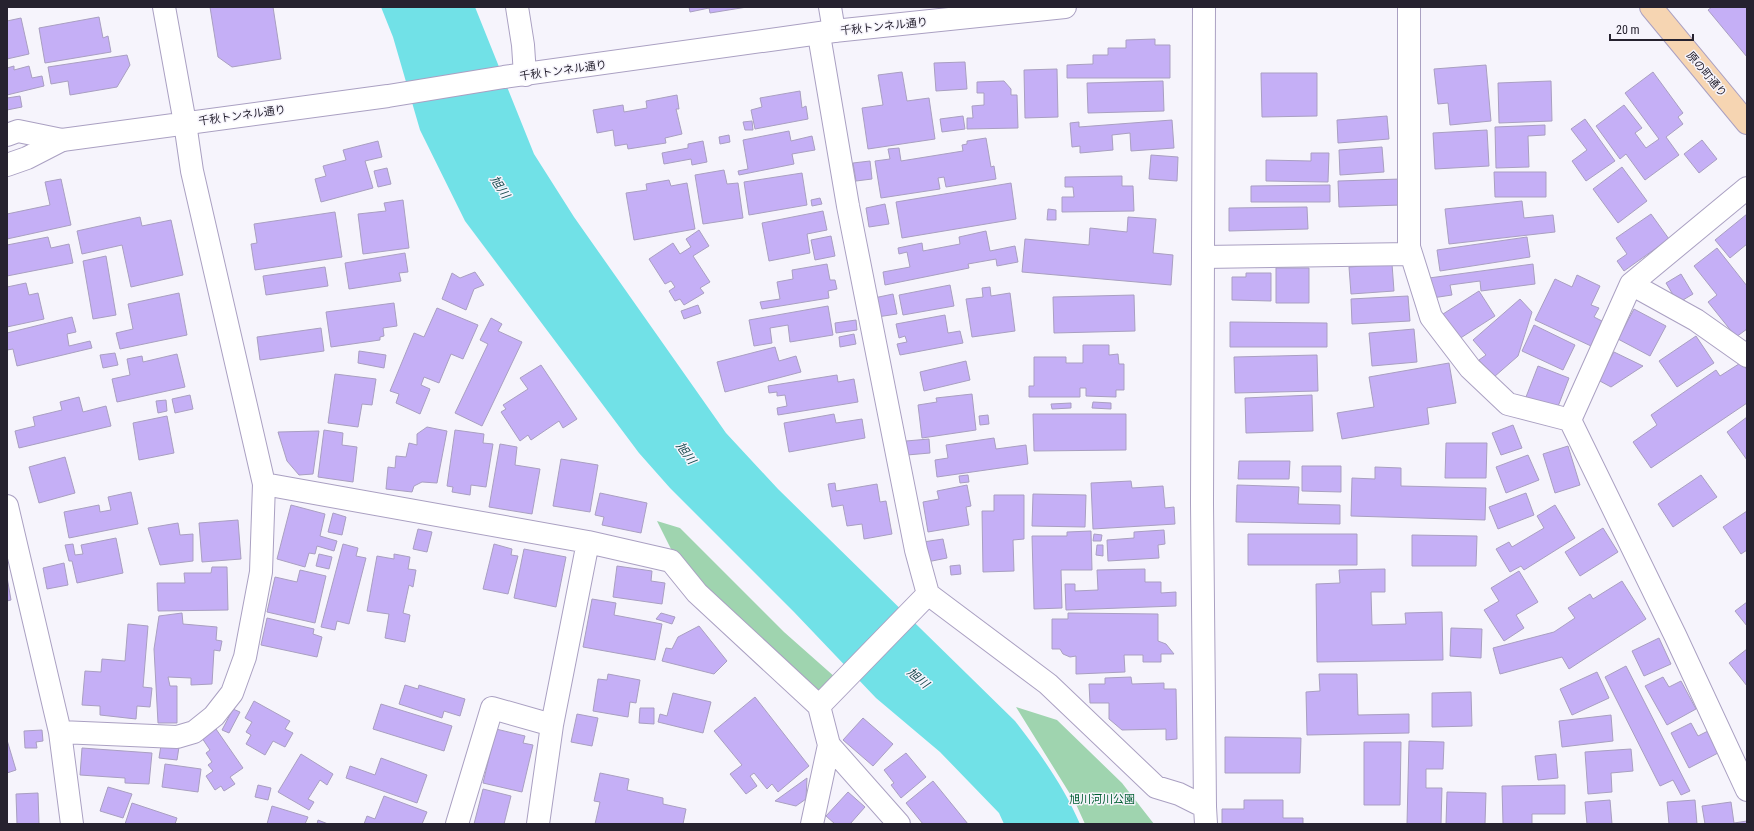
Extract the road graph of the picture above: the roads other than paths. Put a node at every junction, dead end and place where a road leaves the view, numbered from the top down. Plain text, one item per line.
1 (164, 7) edge
2 (516, 7) edge
3 (830, 7) edge
4 (1065, 7) edge
5 (1204, 7) edge
6 (1409, 7) edge
7 (1651, 7) edge
8 (827, 33) junction
9 (525, 75) junction
10 (185, 123) junction
11 (1747, 123) edge
12 (7, 135) edge
13 (62, 140) junction
14 (7, 165) edge
15 (1747, 188) edge
16 (1411, 254) junction
17 (1203, 257) junction
18 (1631, 284) junction
19 (1747, 356) edge
20 (1570, 420) junction
21 (264, 484) junction
22 (7, 506) edge
23 (588, 542) junction
24 (928, 594) junction
25 (819, 706) junction
26 (552, 725) junction
27 (60, 732) junction
28 (829, 745) junction
29 (1747, 790) edge
30 (1205, 815) edge
31 (72, 824) edge
32 (457, 824) edge
33 (538, 824) edge
34 (812, 824) edge
35 (899, 824) edge

1 - 10 street
2 - 9 street
3 - 8 street
4 - 8 street, 千秋トンネル通り
5 - 17 street
6 - 16 street
7 - 11 main road, 原の町通り
8 - 9 street, 千秋トンネル通り
8 - 24 street
9 - 10 street, 千秋トンネル通り
10 - 13 street, 千秋トンネル通り
10 - 21 street
12 - 13 street, 千秋トンネル通り
13 - 14 street, 千秋トンネル通り
15 - 18 street
16 - 17 street
16 - 20 street
17 - 30 street
18 - 19 street
18 - 20 street
20 - 29 street
21 - 23 street
21 - 27 street
22 - 27 street
23 - 25 street
23 - 26 street
24 - 25 street
24 - 30 street
25 - 28 street
26 - 32 street
26 - 33 street
27 - 31 street
28 - 34 street
28 - 35 street

